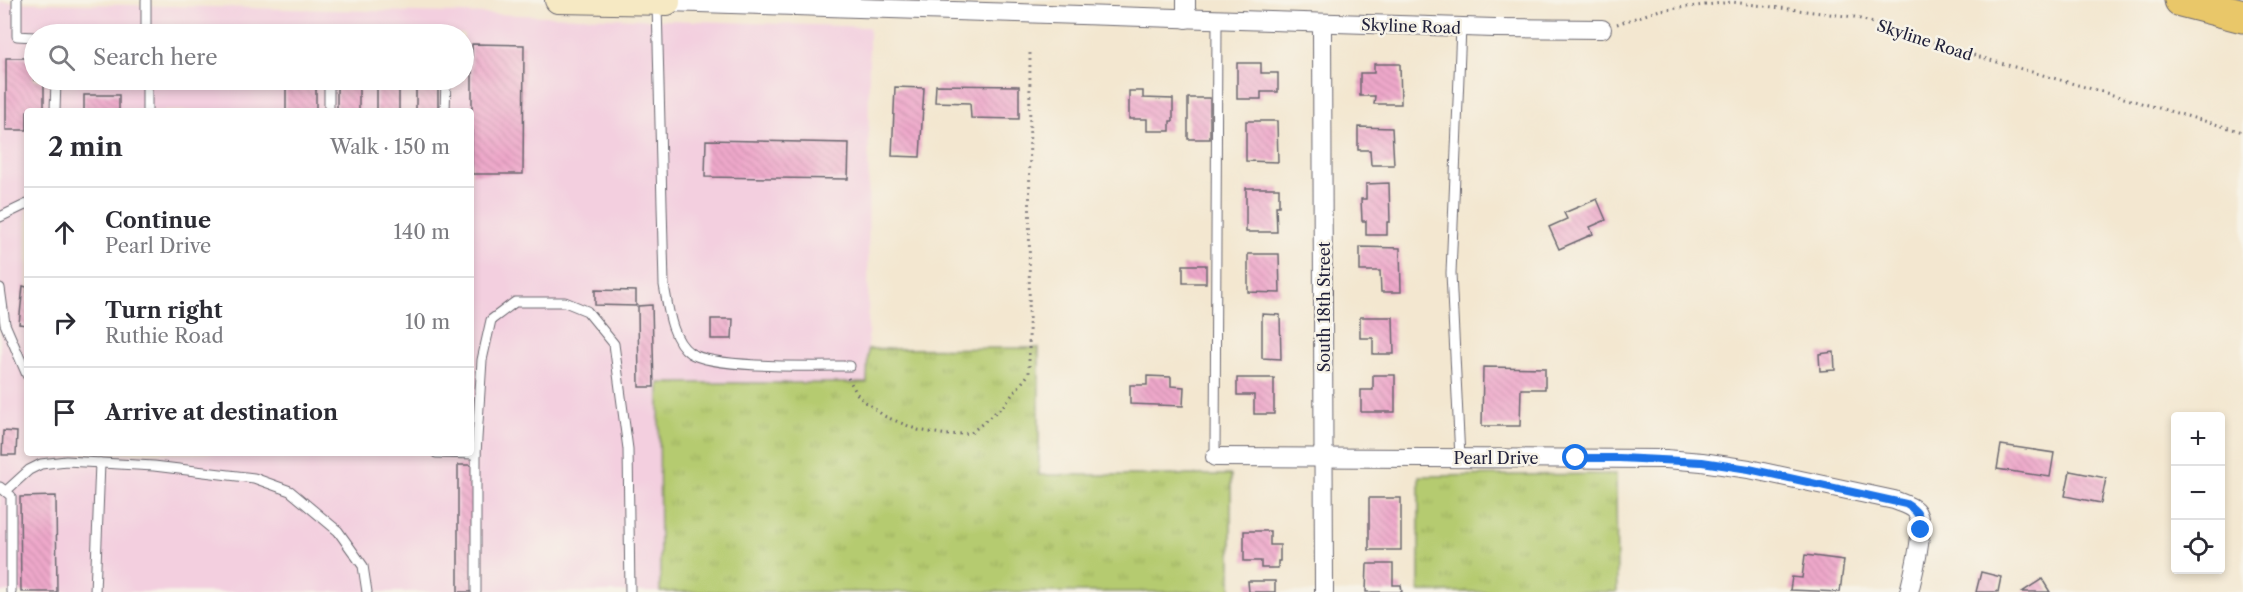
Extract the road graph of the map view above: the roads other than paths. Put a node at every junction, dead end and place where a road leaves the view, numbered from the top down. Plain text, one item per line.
1 (17, 0) edge
2 (146, 0) edge
3 (558, 0) edge
4 (1186, 0) edge
5 (2181, 0) edge
6 (664, 1) edge
7 (946, 5) edge
8 (2243, 16) edge
9 (1186, 20) junction
10 (1218, 20) junction
11 (1322, 23) junction
12 (146, 24) edge
13 (1461, 27) junction
14 (1602, 29) road end
15 (24, 36) edge
16 (56, 90) edge
17 (147, 90) edge
18 (329, 90) edge
19 (446, 90) edge
20 (55, 108) edge
21 (147, 108) edge
22 (329, 108) edge
23 (445, 108) edge
24 (24, 205) edge
25 (0, 217) edge
26 (0, 288) edge
27 (845, 366) road end
28 (24, 368) edge
29 (476, 454) joint
30 (41, 456) edge
31 (1215, 458) joint
32 (1324, 458) junction
33 (1460, 458) junction
34 (100, 463) junction
35 (41, 464) junction
36 (3, 489) edge
37 (11, 592) edge
38 (95, 592) edge
39 (367, 592) edge
40 (476, 592) edge
41 (630, 592) edge
42 (1324, 592) edge
43 (1909, 592) edge

1 - 15 lane
2 - 12 lane
3 - 6 main road, Skyline Road
4 - 9 street
5 - 8 highway
6 - 7 street, Skyline Road
6 - 27 lane
7 - 9 street, Skyline Road
9 - 10 street, Skyline Road
10 - 11 street, Skyline Road
10 - 31 lane
11 - 13 street, Skyline Road
11 - 32 street, South 18th Street
13 - 14 street, Skyline Road
13 - 33 lane
16 - 20 lane
17 - 21 lane
18 - 22 lane
19 - 23 lane
24 - 25 lane
26 - 28 lane
29 - 40 lane
29 - 41 lane
30 - 35 lane
31 - 32 street, Pearl Drive
32 - 33 street, Pearl Drive
32 - 42 street, South 18th Street
33 - 43 street, Pearl Drive
34 - 35 lane
34 - 38 lane
34 - 39 lane
35 - 36 lane
36 - 37 lane

